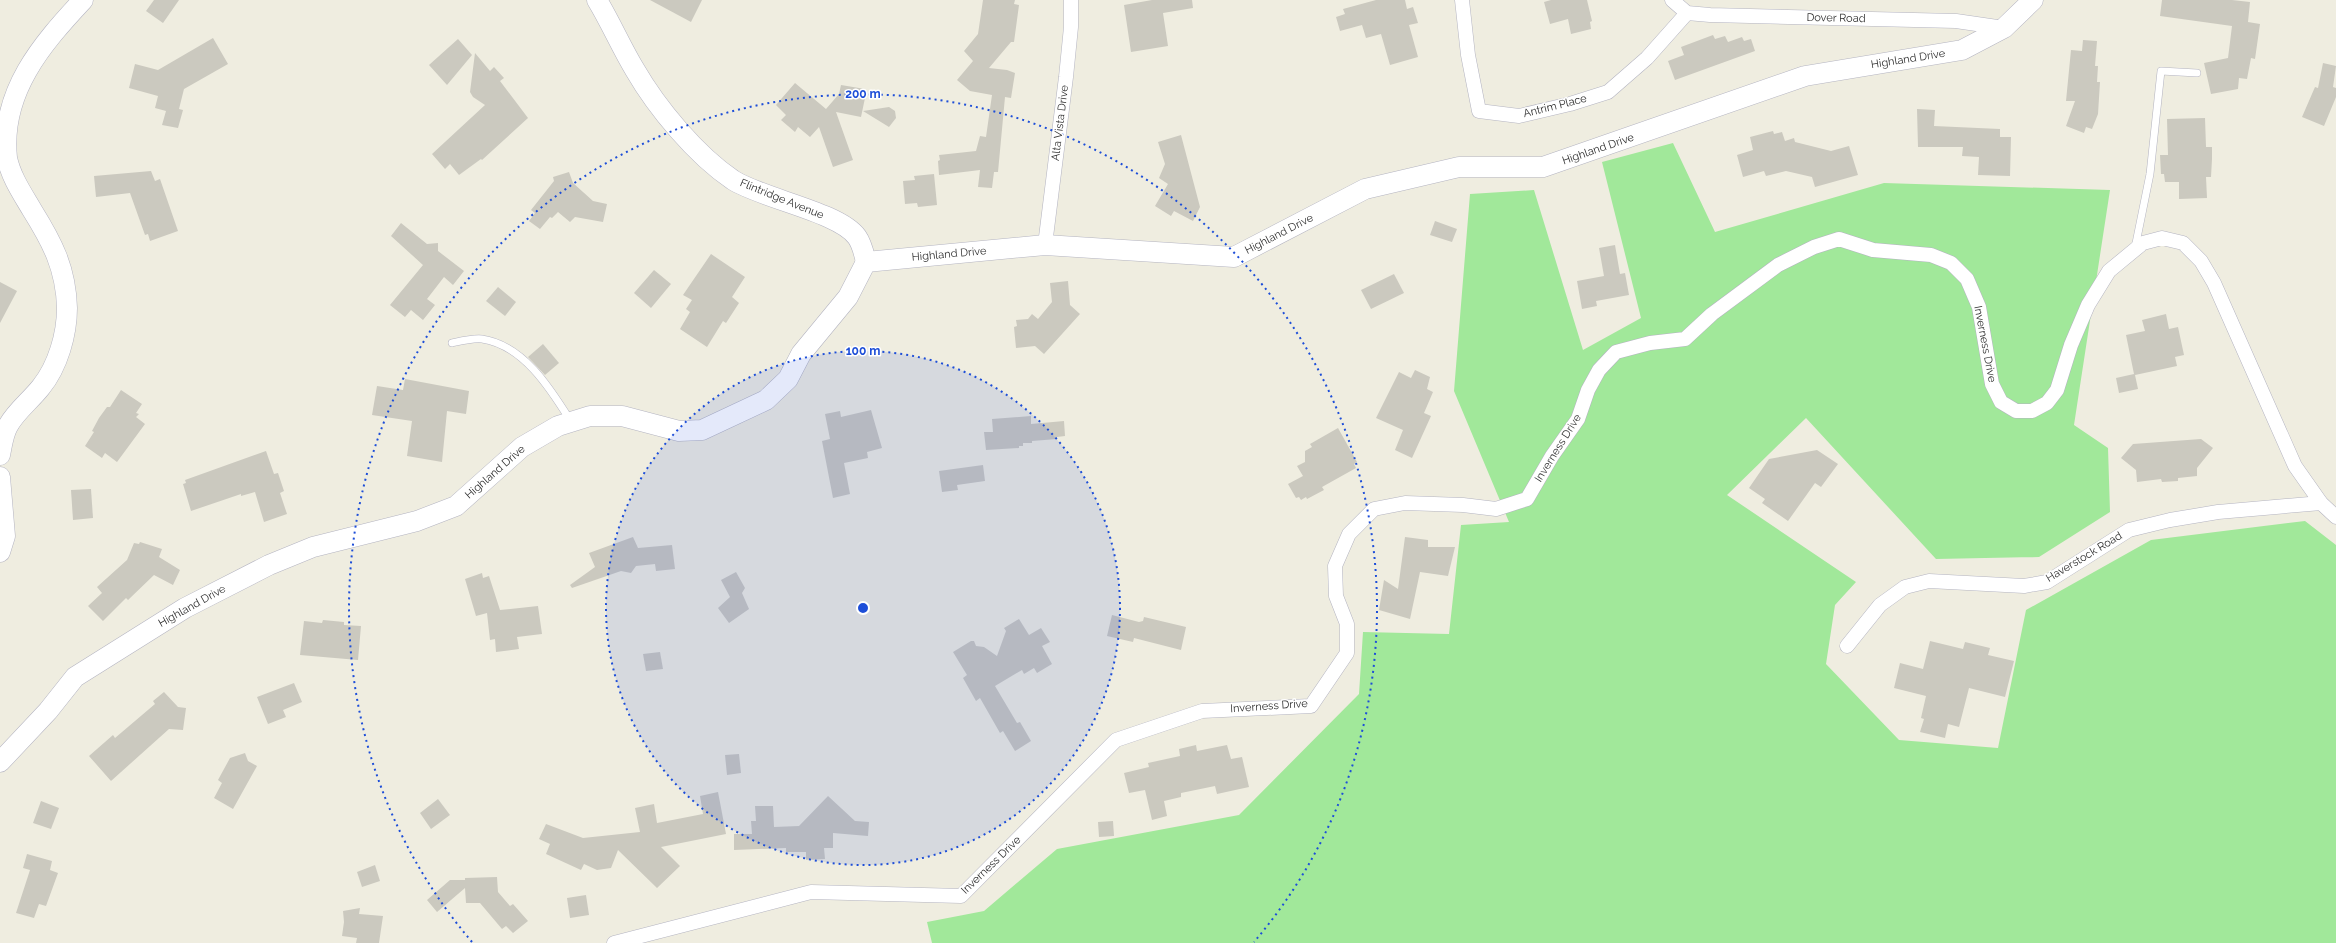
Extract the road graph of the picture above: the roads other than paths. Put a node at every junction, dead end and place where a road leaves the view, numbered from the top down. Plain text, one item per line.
1 (83, 0) edge
2 (597, 0) edge
3 (1070, 0) edge
4 (1462, 0) edge
5 (1672, 0) edge
6 (2033, 0) edge
7 (1687, 13) junction
8 (2004, 28) junction
9 (2197, 72) dead end
10 (1045, 245) junction
11 (2134, 250) junction
12 (866, 262) junction
13 (452, 343) dead end
14 (572, 422) junction
15 (0, 455) edge
16 (0, 477) edge
17 (2321, 503) junction
18 (2336, 517) edge
19 (0, 552) edge
20 (1848, 646) dead end
21 (3, 755) edge
22 (614, 943) edge

1 - 15 street
2 - 12 street, Flintridge Avenue
3 - 10 street, Alta Vista Drive
4 - 7 street, Antrim Place
5 - 7 street
6 - 8 street, Highland Drive
7 - 8 street, Dover Road
8 - 10 street, Highland Drive
9 - 11 lane
10 - 12 street, Highland Drive
11 - 17 street, Inverness Drive
11 - 22 street, Inverness Drive
12 - 14 street, Highland Drive
13 - 14 lane
14 - 21 street, Highland Drive
16 - 19 street
17 - 18 street, Inverness Drive
17 - 20 street, Haverstock Road

